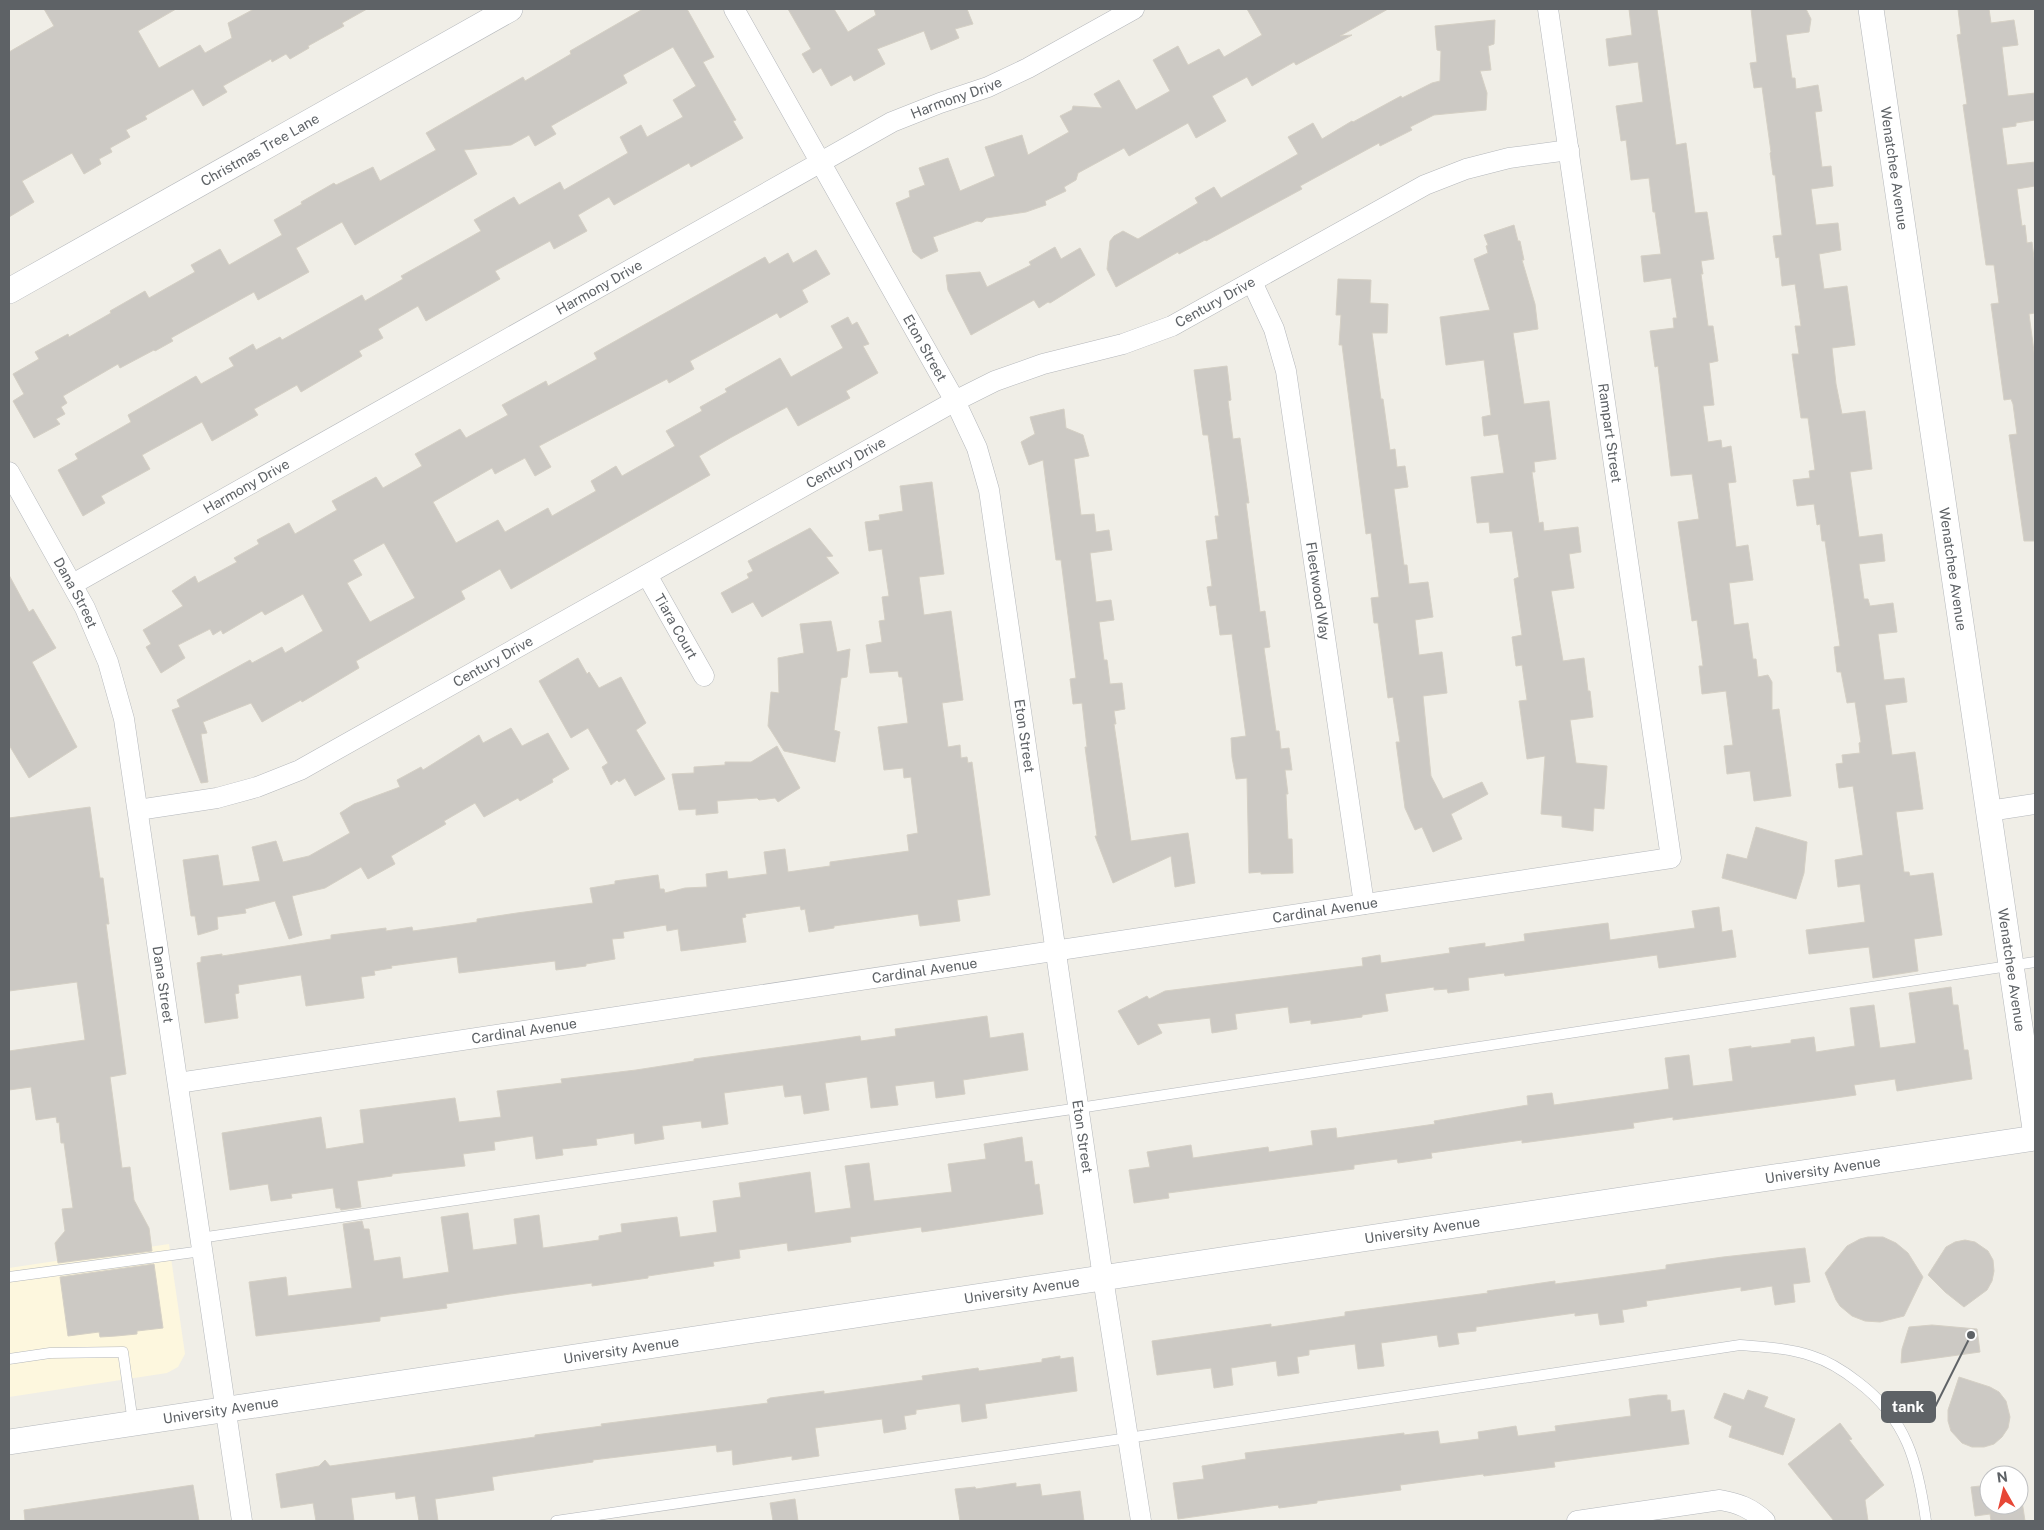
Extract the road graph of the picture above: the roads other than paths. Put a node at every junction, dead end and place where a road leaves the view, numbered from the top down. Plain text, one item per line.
1 (510, 9) edge
2 (734, 9) edge
3 (1134, 9) edge
4 (1548, 9) edge
5 (1871, 9) edge
6 (1569, 150) junction
7 (820, 162) junction
8 (1252, 282) junction
9 (9, 291) edge
10 (955, 401) junction
11 (9, 472) edge
12 (647, 575) junction
13 (73, 584) junction
14 (704, 676) dead end
15 (2035, 804) edge
16 (138, 810) junction
17 (1989, 811) junction
18 (1671, 858) joint
19 (1364, 904) junction
20 (1056, 951) junction
21 (2023, 964) edge
22 (178, 1083) junction
23 (1079, 1108) junction
24 (2035, 1129) edge
25 (2035, 1138) edge
26 (201, 1244) junction
27 (9, 1277) edge
28 (1104, 1278) junction
29 (9, 1358) edge
30 (225, 1410) junction
31 (133, 1424) junction
32 (1128, 1438) junction
33 (9, 1442) edge
34 (1761, 1517) edge
35 (242, 1521) edge
36 (556, 1521) edge
37 (1141, 1521) edge
38 (1577, 1521) edge
39 (1926, 1521) edge

1 - 9 street, Christmas Tree Lane
2 - 7 street, Eton Street
3 - 7 street, Harmony Drive
4 - 6 street, Rampart Street
5 - 17 street, Wenatchee Avenue
6 - 8 street, Century Drive
6 - 18 street, Rampart Street
7 - 10 street, Eton Street
7 - 13 street, Harmony Drive
8 - 10 street, Century Drive
8 - 19 street, Fleetwood Way
10 - 12 street, Century Drive
10 - 20 street, Eton Street
11 - 13 street, Dana Street
12 - 14 street, Tiara Court
12 - 16 street, Century Drive
13 - 16 street, Dana Street
15 - 17 street
16 - 22 street, Dana Street
17 - 21 street, Wenatchee Avenue
18 - 19 street, Cardinal Avenue
19 - 20 street, Cardinal Avenue
20 - 22 street, Cardinal Avenue
20 - 23 street, Eton Street
21 - 23 lane
21 - 24 street, Wenatchee Avenue
22 - 26 street, Dana Street
23 - 26 lane
23 - 28 street, Eton Street
25 - 28 street, University Avenue
26 - 27 lane
26 - 30 street, Dana Street
28 - 30 street, University Avenue
28 - 32 street, Eton Street
29 - 31 lane
30 - 31 street, University Avenue
30 - 35 street, Dana Street
31 - 33 street, University Avenue
32 - 36 lane
32 - 37 street, Eton Street
32 - 39 lane
34 - 38 street

